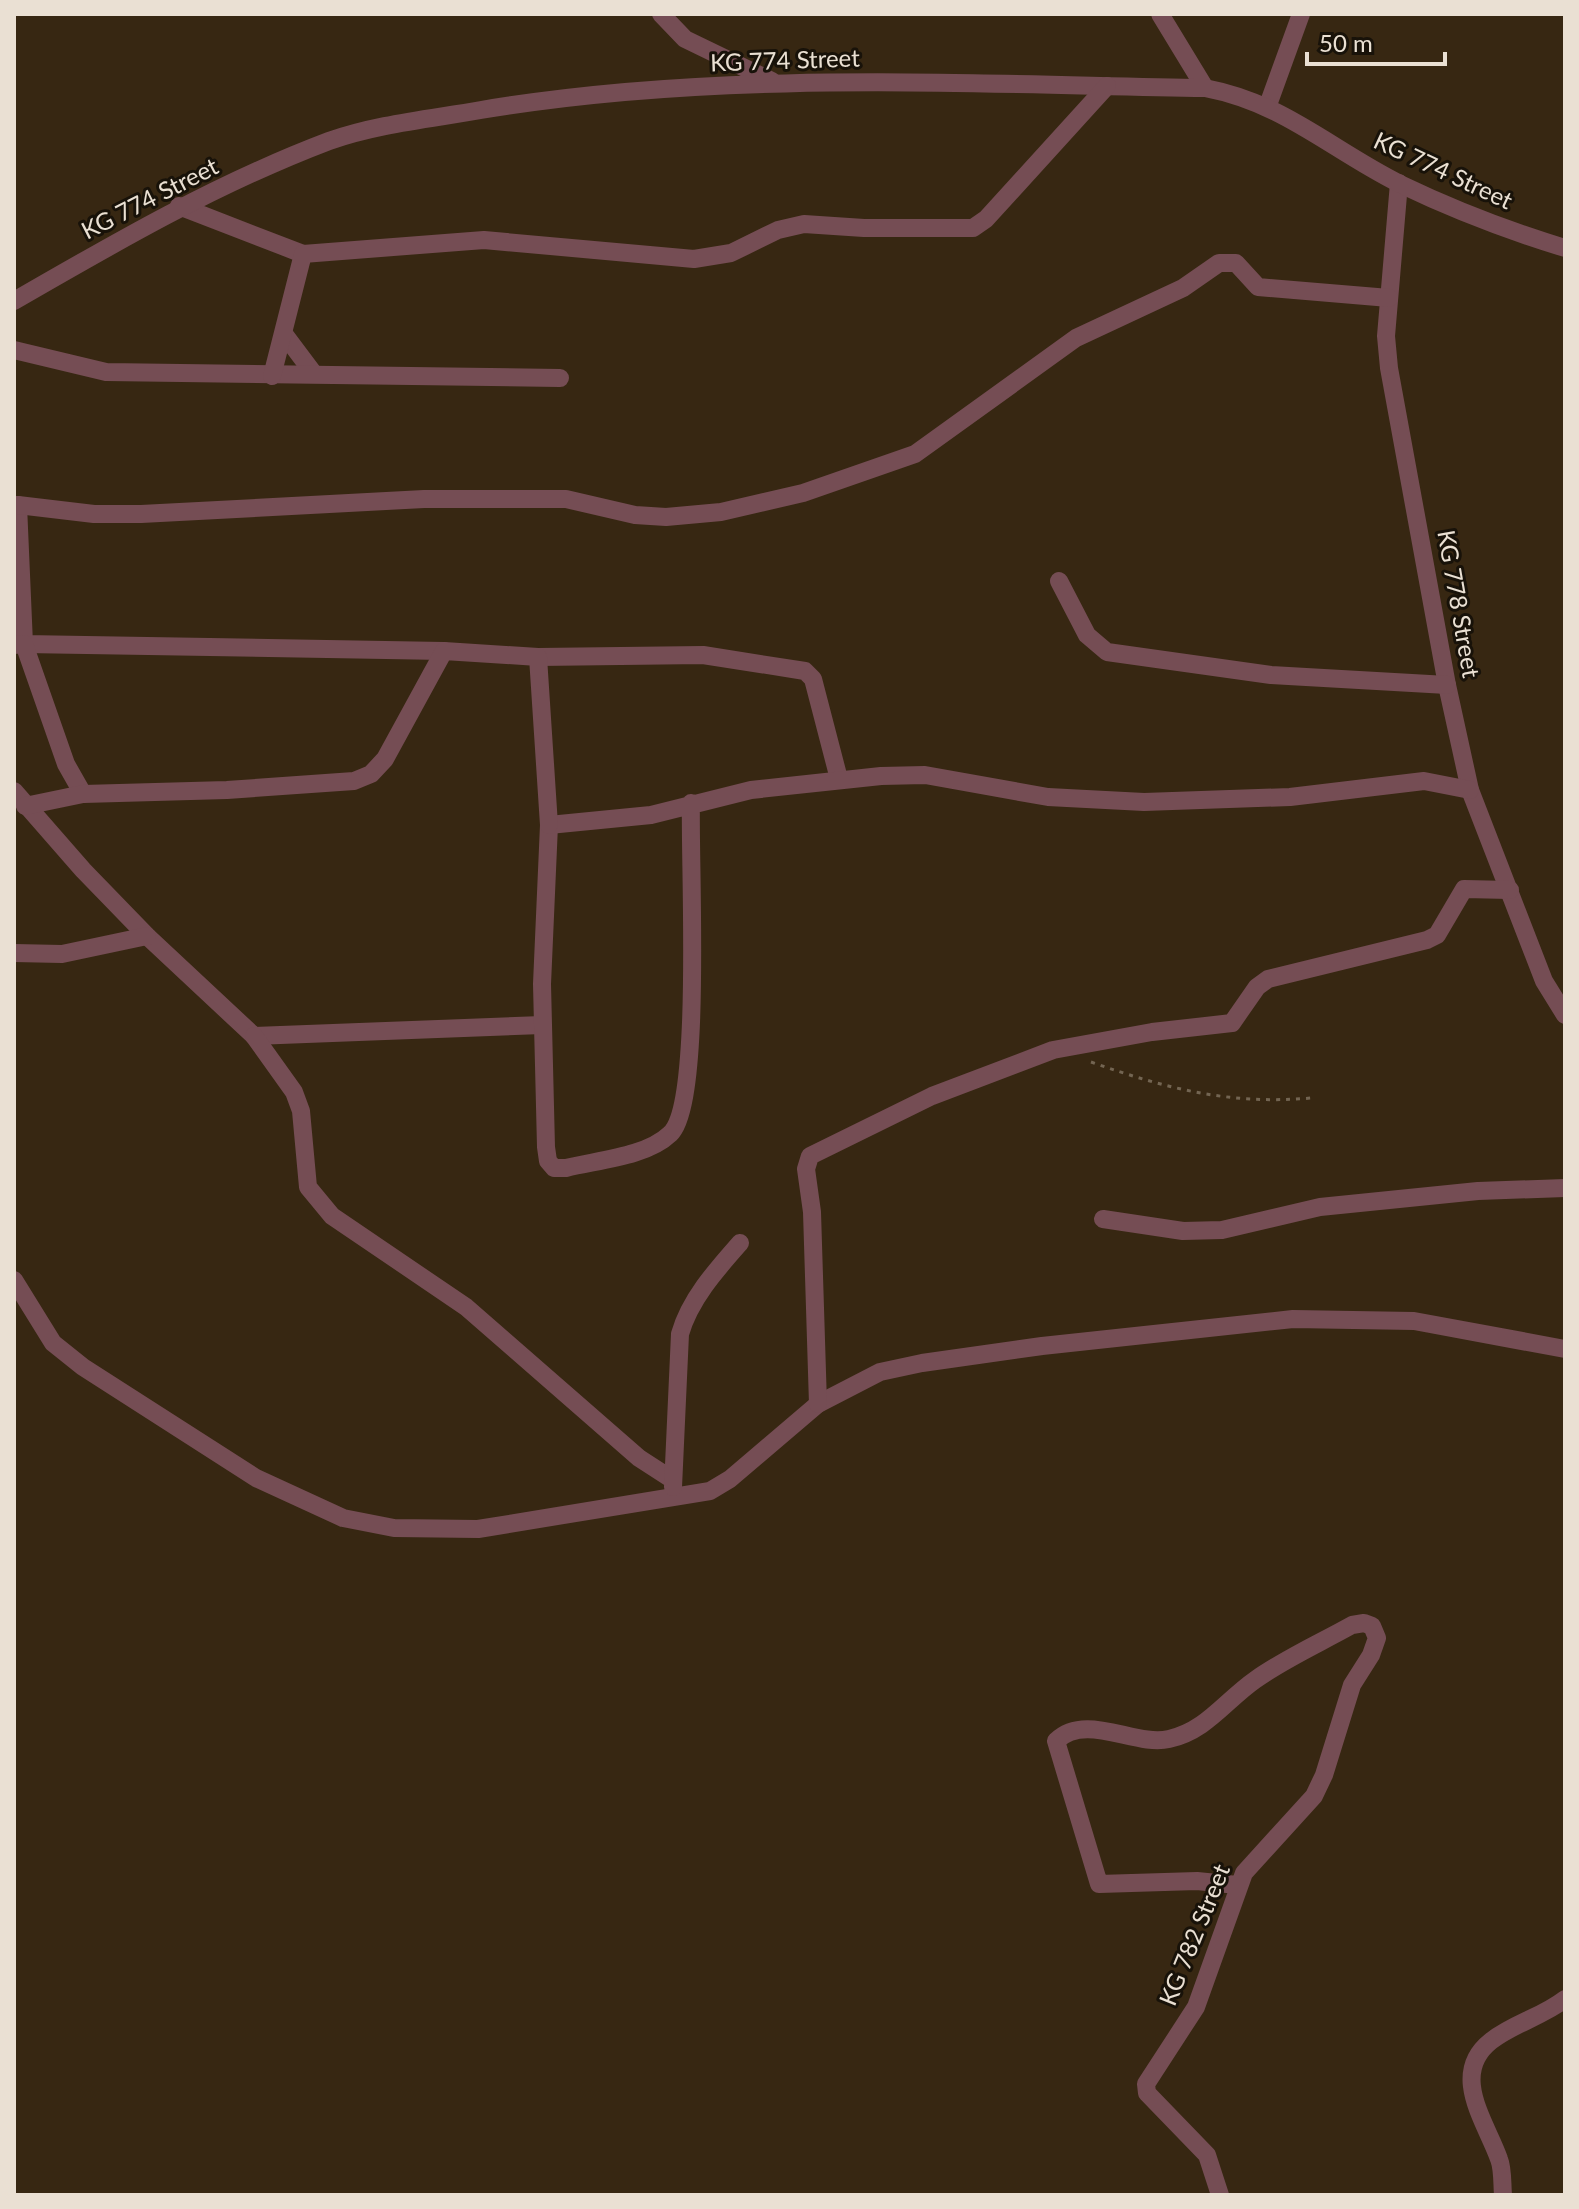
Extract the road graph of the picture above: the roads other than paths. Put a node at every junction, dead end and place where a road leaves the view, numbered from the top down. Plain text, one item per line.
1 (661, 14) edge
2 (1160, 14) edge
3 (1301, 14) edge
4 (775, 82) junction
5 (1107, 86) junction
6 (1205, 88) junction
7 (1268, 105) junction
8 (1399, 183) junction
9 (179, 206) junction
10 (1565, 248) edge
11 (303, 254) junction
12 (1389, 298) junction
13 (14, 301) edge
14 (284, 334) junction
15 (14, 350) edge
16 (314, 374) junction
17 (272, 376) junction
18 (560, 378) dead end
19 (16, 505) edge
20 (1059, 581) dead end
21 (19, 644) edge
22 (444, 651) junction
23 (538, 657) junction
24 (1447, 685) junction
25 (839, 779) junction
26 (1470, 790) junction
27 (83, 794) junction
28 (20, 799) edge
29 (691, 803) junction
30 (549, 825) junction
31 (1510, 890) junction
32 (147, 936) junction
33 (14, 953) edge
34 (1565, 1015) edge
35 (542, 1025) junction
36 (254, 1036) junction
37 (1565, 1188) edge
38 (1103, 1219) dead end
39 (740, 1243) dead end
40 (14, 1280) edge
41 (1565, 1349) edge
42 (818, 1404) junction
43 (673, 1487) junction
44 (1237, 1885) junction
45 (1565, 1999) edge
46 (1220, 2195) edge
47 (1503, 2195) edge

1 - 4 street
2 - 6 street
3 - 7 street
4 - 5 street, KG 774 Street
4 - 9 street, KG 774 Street
5 - 6 street, KG 774 Street
5 - 11 street
6 - 7 street, KG 774 Street
7 - 8 street, KG 774 Street
8 - 10 street, KG 774 Street
8 - 12 street, KG 778 Street
9 - 11 street
9 - 13 street, KG 774 Street
11 - 14 street
12 - 19 street
12 - 24 street, KG 778 Street
14 - 16 street
14 - 17 street
15 - 17 street
16 - 17 street
16 - 18 street
19 - 21 street
20 - 24 street
21 - 22 street
21 - 27 street
22 - 23 street
22 - 27 street
23 - 25 street
23 - 30 street
24 - 26 street, KG 778 Street
25 - 26 street
25 - 29 street
26 - 31 street, KG 778 Street
27 - 28 street
28 - 32 street
29 - 30 street
29 - 35 street
30 - 35 street
31 - 34 street, KG 778 Street
31 - 42 street
32 - 33 street
32 - 36 street
35 - 36 street
36 - 43 street
37 - 38 street
39 - 43 street
40 - 43 street
41 - 42 street
42 - 43 street
44 - 44 street, KG 782 Street
44 - 46 street, KG 782 Street
45 - 47 street

